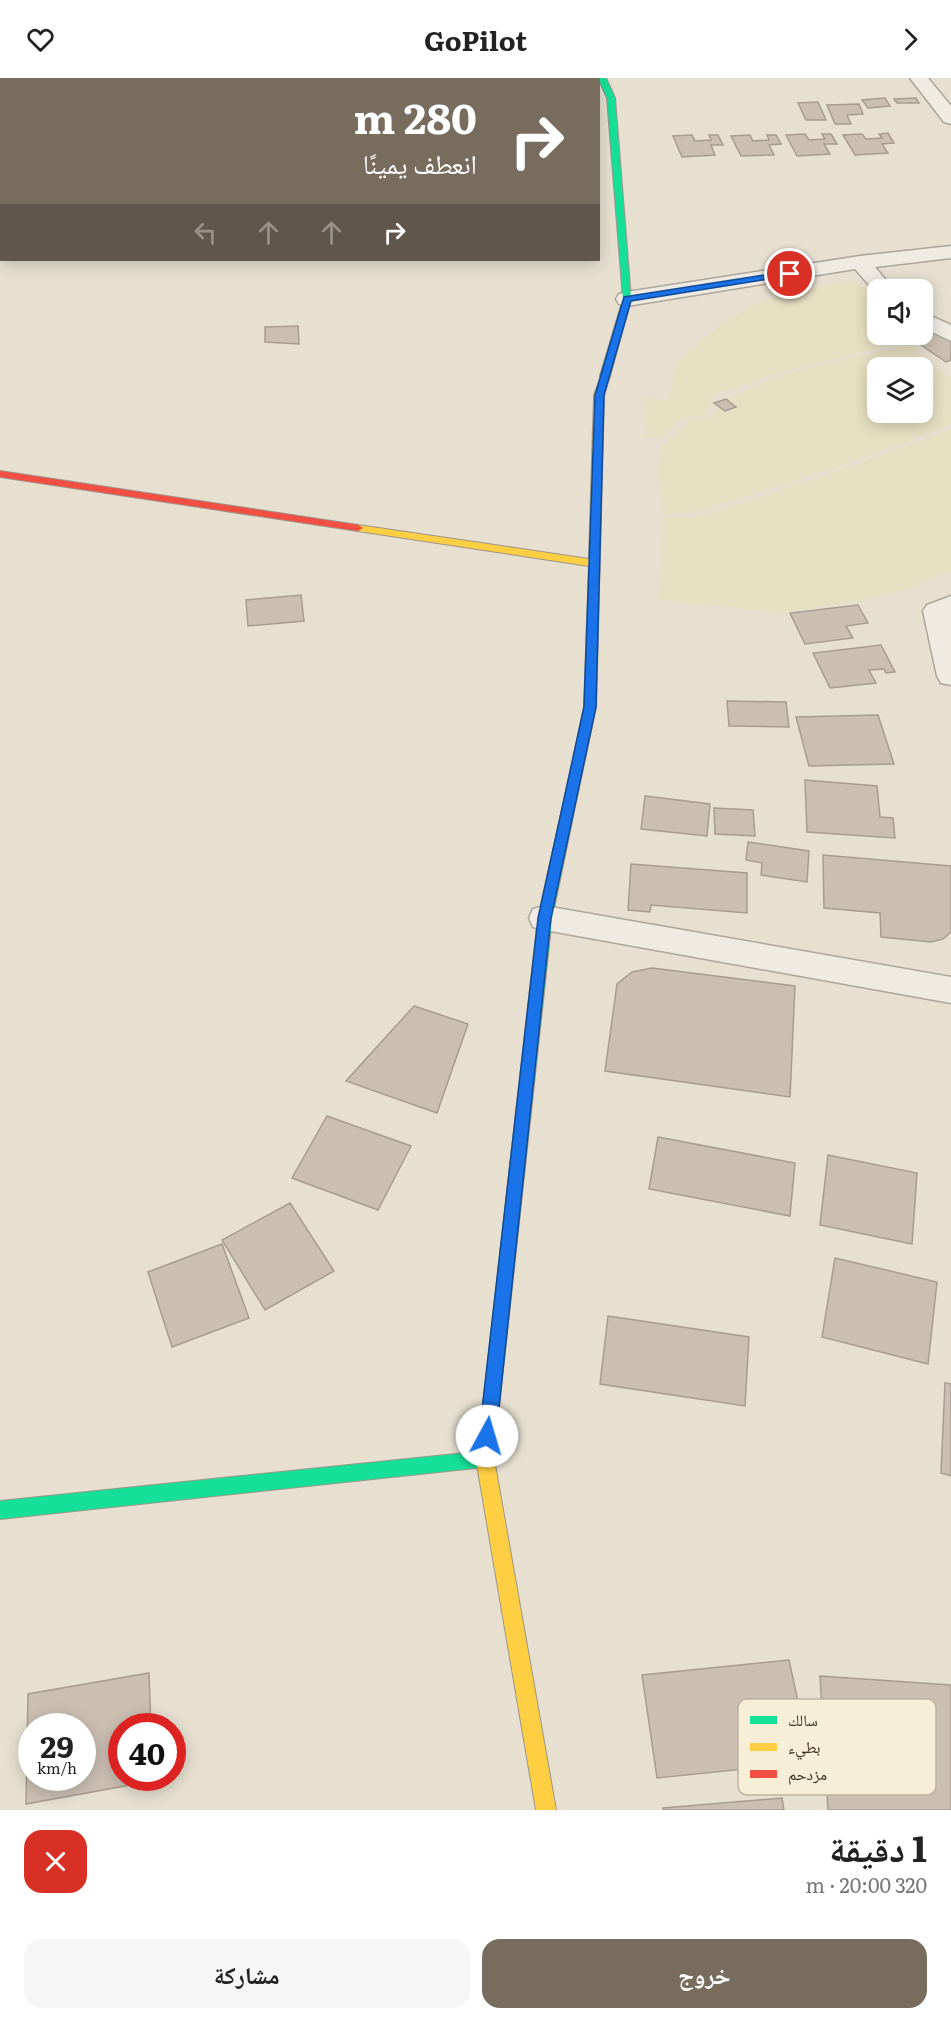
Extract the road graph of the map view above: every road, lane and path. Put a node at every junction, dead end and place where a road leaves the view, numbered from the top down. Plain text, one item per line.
1 (602, 78) edge
2 (918, 78) edge
3 (605, 98) edge
4 (951, 118) edge
5 (951, 252) edge
6 (860, 262) junction
7 (875, 279) edge
8 (627, 299) junction
9 (933, 324) edge
10 (951, 334) edge
11 (0, 474) edge
12 (594, 564) junction
13 (951, 605) edge
14 (951, 676) edge
15 (545, 918) junction
16 (951, 990) edge
17 (485, 1459) junction
18 (0, 1510) edge
19 (546, 1810) edge

1 - 3 street
2 - 4 street
3 - 8 street
5 - 6 street
6 - 7 street
6 - 8 street
8 - 12 street
9 - 10 street
11 - 12 street
12 - 15 street
13 - 14 street
15 - 16 street
15 - 17 street
17 - 18 street
17 - 19 street

